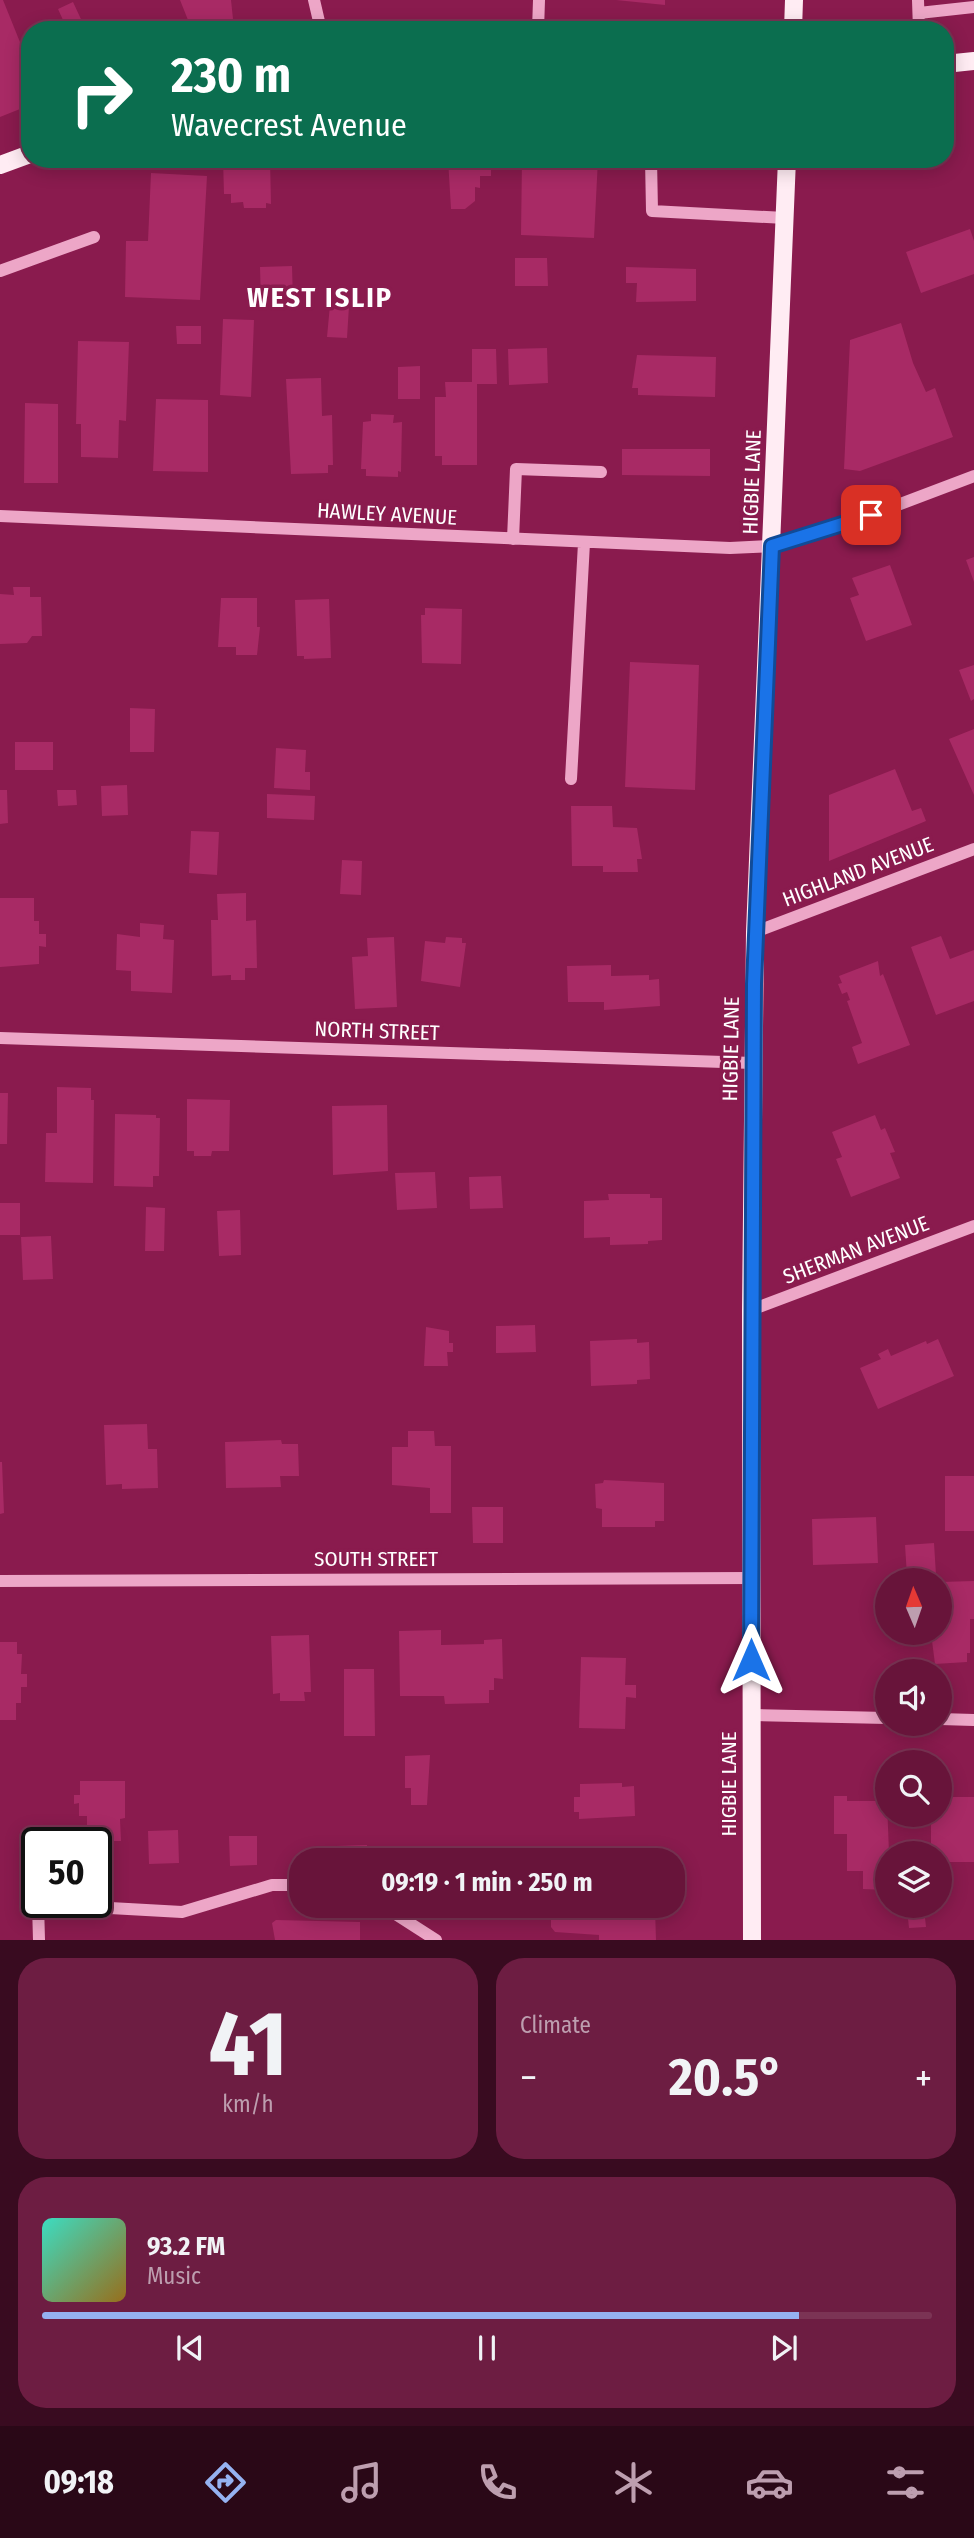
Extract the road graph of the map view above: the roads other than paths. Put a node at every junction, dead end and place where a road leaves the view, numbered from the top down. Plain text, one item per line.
1 (314, 0) edge
2 (539, 0) edge
3 (794, 0) edge
4 (918, 6) edge
5 (974, 7) edge
6 (319, 21) edge
7 (538, 21) edge
8 (793, 21) edge
9 (974, 61) edge
10 (954, 63) edge
11 (21, 157) edge
12 (0, 165) edge
13 (650, 168) edge
14 (787, 168) edge
15 (785, 218) junction
16 (94, 237) dead end
17 (0, 271) edge
18 (601, 472) dead end
19 (974, 476) edge
20 (0, 516) edge
21 (513, 539) junction
22 (583, 543) junction
23 (772, 546) junction
24 (571, 779) dead end
25 (974, 849) edge
26 (755, 932) junction
27 (0, 1038) edge
28 (753, 1063) junction
29 (974, 1226) edge
30 (751, 1310) junction
31 (751, 1578) junction
32 (0, 1581) edge
33 (752, 1715) junction
34 (875, 1718) edge
35 (952, 1719) edge
36 (974, 1720) edge
37 (289, 1885) edge
38 (402, 1918) edge
39 (39, 1940) edge
40 (436, 1940) edge
41 (752, 1940) edge

1 - 6 street
2 - 7 street
3 - 8 main road
4 - 5 street
9 - 10 main road
11 - 12 main road
13 - 15 street
14 - 15 main road, HIGBIE LANE
15 - 23 main road, HIGBIE LANE
16 - 17 street
18 - 21 street
19 - 23 street, HAWLEY AVENUE
20 - 21 street, HAWLEY AVENUE
21 - 22 street, HAWLEY AVENUE
22 - 23 street, HAWLEY AVENUE
22 - 24 street
23 - 26 main road, HIGBIE LANE
25 - 26 street, HIGHLAND AVENUE
26 - 28 main road, HIGBIE LANE
27 - 28 street, NORTH STREET
28 - 30 main road, HIGBIE LANE
29 - 30 street, SHERMAN AVENUE
30 - 31 main road, HIGBIE LANE
31 - 32 street, SOUTH STREET
31 - 33 main road, HIGBIE LANE
33 - 34 street
33 - 41 main road, HIGBIE LANE
35 - 36 street
37 - 39 street
38 - 40 street

